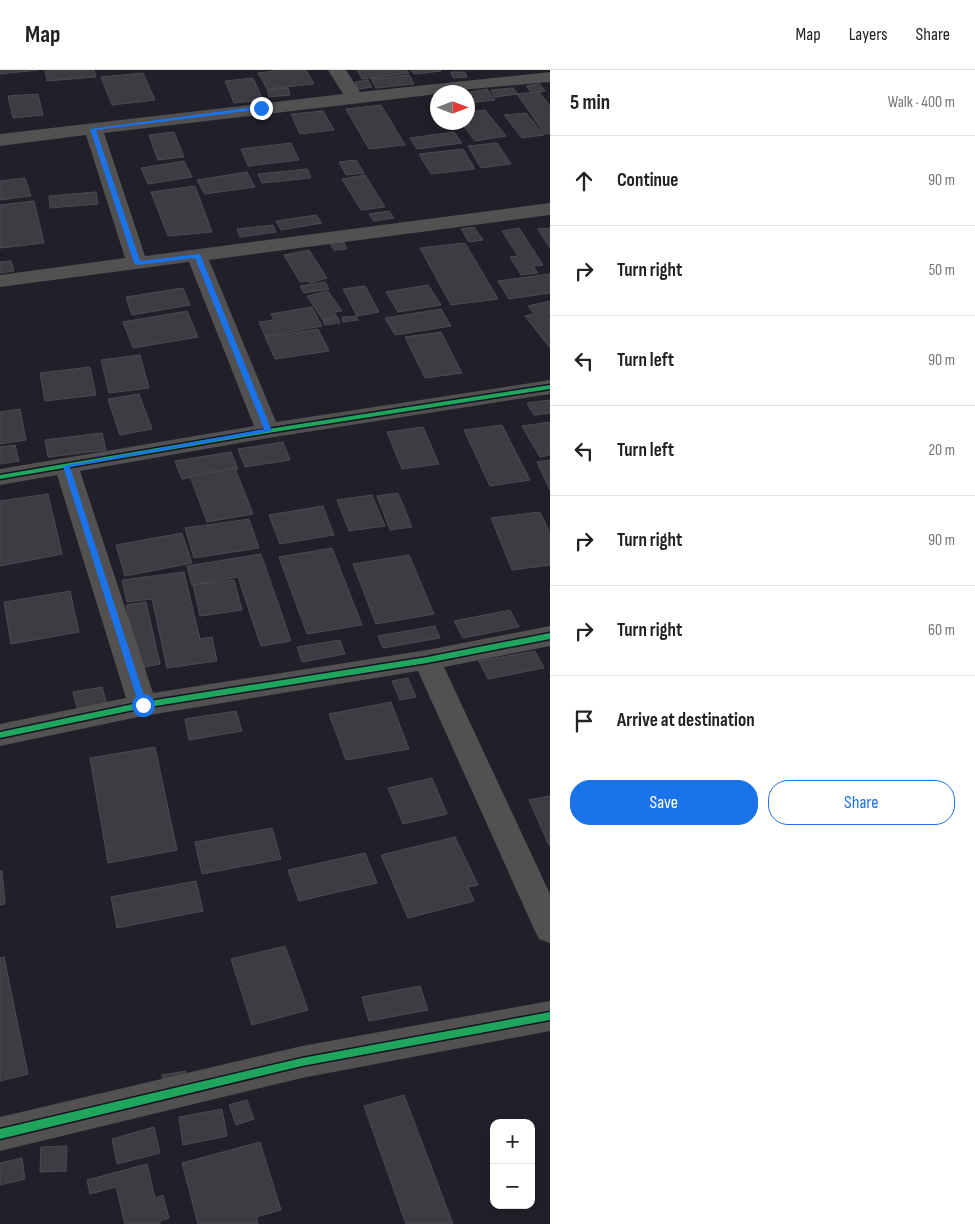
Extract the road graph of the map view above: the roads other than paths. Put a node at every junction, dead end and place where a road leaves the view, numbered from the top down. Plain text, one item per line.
1 (337, 70) edge
2 (550, 77) edge
3 (354, 97) junction
4 (93, 129) junction
5 (0, 140) edge
6 (550, 209) edge
7 (197, 256) junction
8 (138, 263) junction
9 (0, 281) edge
10 (550, 388) edge
11 (268, 431) junction
12 (66, 466) junction
13 (0, 477) edge
14 (550, 636) edge
15 (427, 660) junction
16 (143, 705) junction
17 (0, 735) edge
18 (550, 929) edge
19 (550, 1016) edge
20 (0, 1134) edge

1 - 3 street
2 - 3 street
3 - 4 street
4 - 5 street
4 - 8 street
6 - 7 street
7 - 8 street
7 - 11 street
8 - 9 street
10 - 11 street
11 - 12 street
12 - 13 street
12 - 16 street
14 - 15 street
15 - 16 street
15 - 18 street
16 - 17 street
19 - 20 street

